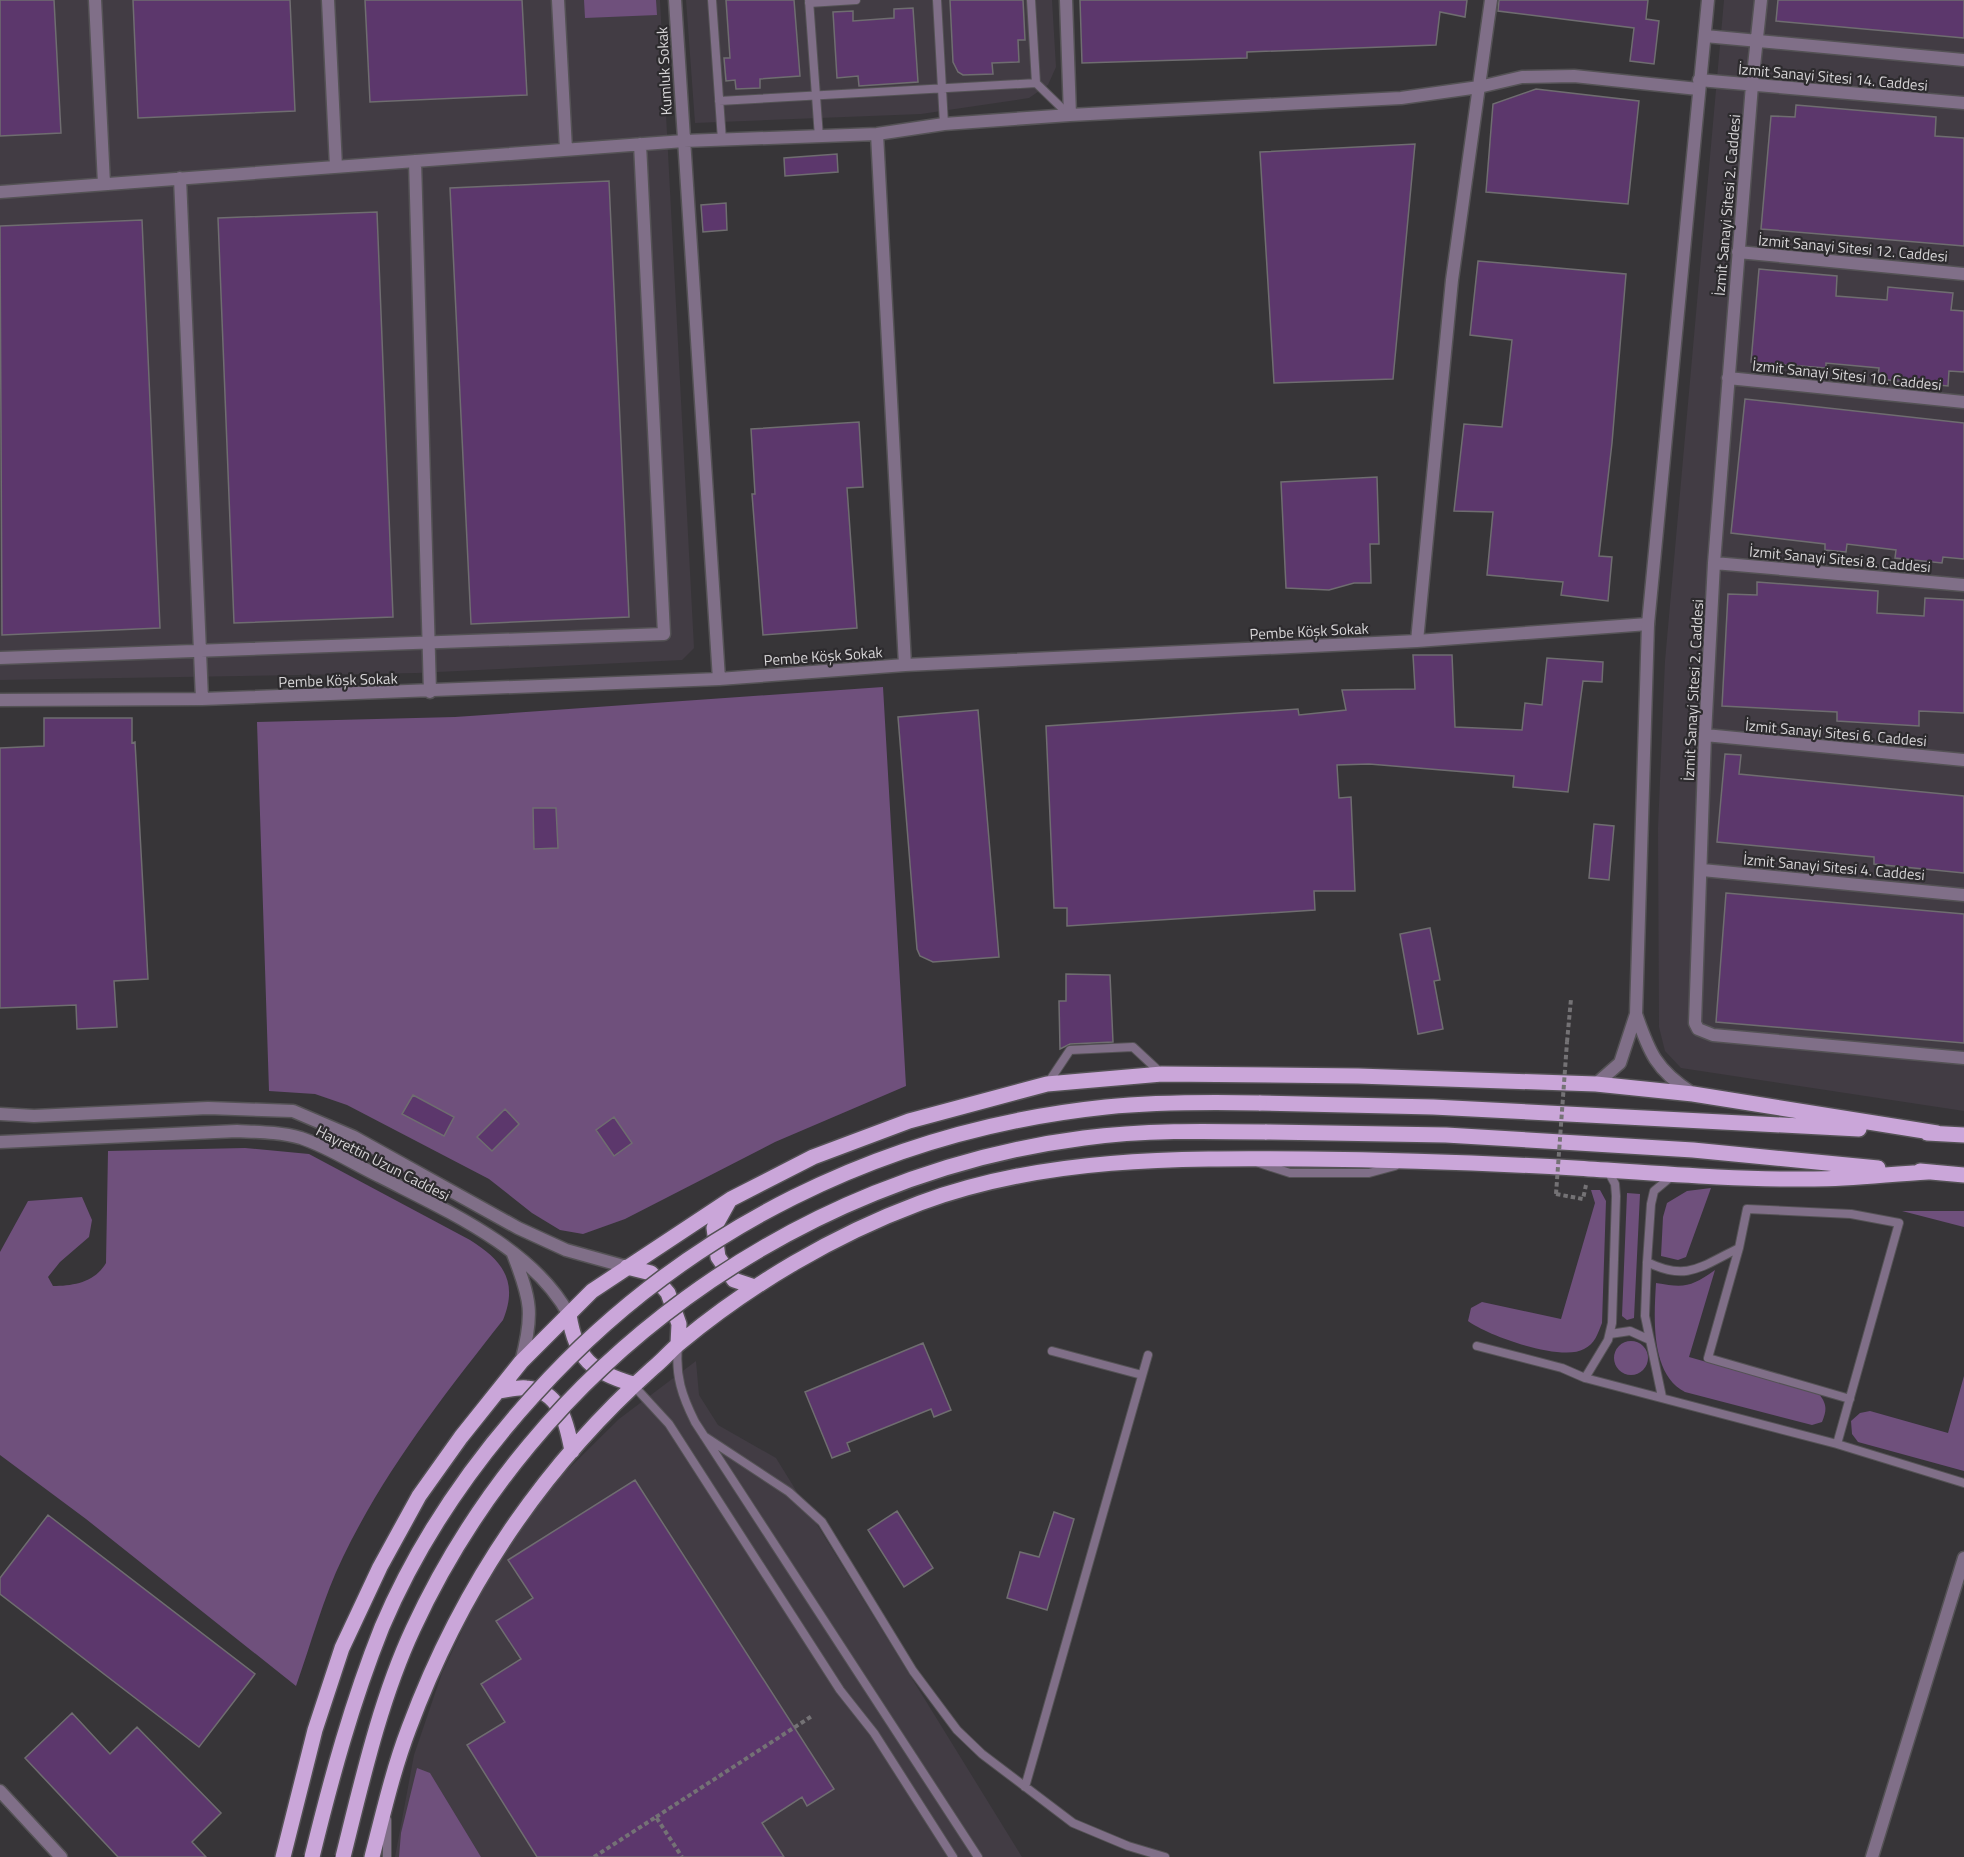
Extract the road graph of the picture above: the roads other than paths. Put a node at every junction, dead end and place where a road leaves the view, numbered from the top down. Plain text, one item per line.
1 (95, 0) edge
2 (328, 0) edge
3 (558, 0) edge
4 (675, 0) edge
5 (712, 0) edge
6 (856, 0) edge
7 (937, 0) edge
8 (1031, 0) edge
9 (1066, 0) edge
10 (1491, 0) edge
11 (1708, 0) edge
12 (1761, 0) edge
13 (809, 1) edge
14 (1705, 36) junction
15 (1758, 40) junction
16 (1964, 60) edge
17 (1036, 83) junction
18 (1699, 85) junction
19 (1752, 85) junction
20 (1479, 87) junction
21 (942, 88) junction
22 (815, 97) junction
23 (719, 101) junction
24 (1964, 103) edge
25 (1070, 115) junction
26 (944, 124) junction
27 (877, 134) junction
28 (819, 137) junction
29 (722, 140) junction
30 (684, 141) junction
31 (640, 144) junction
32 (566, 149) junction
33 (415, 161) junction
34 (336, 167) junction
35 (180, 178) junction
36 (104, 184) junction
37 (0, 192) edge
38 (1738, 252) junction
39 (1964, 273) edge
40 (1728, 378) junction
41 (1964, 402) edge
42 (1714, 563) junction
43 (1964, 585) edge
44 (1648, 624) junction
45 (1417, 641) junction
46 (429, 642) junction
47 (200, 651) junction
48 (0, 658) edge
49 (905, 665) junction
50 (719, 679) junction
51 (430, 692) junction
52 (202, 699) junction
53 (0, 700) edge
54 (1705, 735) junction
55 (1964, 760) edge
56 (1702, 870) junction
57 (1964, 895) edge
58 (1636, 1014) junction
59 (1964, 1058) edge
60 (1162, 1074) junction
61 (1047, 1084) junction
62 (1596, 1084) junction
63 (1694, 1094) junction
64 (0, 1114) edge
65 (1937, 1133) junction
66 (1964, 1135) edge
67 (0, 1142) edge
68 (1608, 1172) junction
69 (1928, 1172) junction
70 (1964, 1174) edge
71 (1672, 1175) junction
72 (731, 1199) junction
73 (1739, 1248) junction
74 (513, 1253) junction
75 (1647, 1262) junction
76 (627, 1267) junction
77 (755, 1287) junction
78 (569, 1315) junction
79 (1610, 1334) junction
80 (1650, 1340) junction
81 (678, 1344) junction
82 (1477, 1346) dead end
83 (1052, 1351) dead end
84 (1148, 1355) dead end
85 (520, 1362) junction
86 (1142, 1375) junction
87 (1585, 1378) junction
88 (633, 1384) junction
89 (498, 1391) junction
90 (1662, 1397) junction
91 (1850, 1399) junction
92 (704, 1436) junction
93 (1837, 1444) junction
94 (572, 1451) junction
95 (1964, 1483) edge
96 (1964, 1558) edge
97 (1025, 1787) junction
98 (0, 1791) edge
99 (387, 1800) junction
100 (61, 1857) edge
101 (283, 1857) edge
102 (312, 1857) edge
103 (343, 1857) edge
104 (372, 1857) edge
105 (387, 1857) edge
106 (953, 1857) edge
107 (978, 1857) edge
108 (1165, 1857) edge
109 (1872, 1857) edge

1 - 36 street
2 - 34 street
3 - 32 street
4 - 30 street, Kumluk Sokak
5 - 23 lane
6 - 13 lane
7 - 21 lane
8 - 17 lane
9 - 25 street
10 - 20 street
11 - 14 street
12 - 15 street, İzmit Sanayi Sitesi 2. Caddesi
13 - 22 lane
14 - 15 street, İzmit Sanayi Sitesi 14. Caddesi
14 - 18 street
15 - 16 street, İzmit Sanayi Sitesi 14. Caddesi
15 - 19 street, İzmit Sanayi Sitesi 2. Caddesi
17 - 21 lane
17 - 25 lane
18 - 19 street, İzmit Sanayi Sitesi 14. Caddesi
18 - 20 street, İzmit Sanayi Sitesi 14. Caddesi
18 - 44 street
19 - 24 street, İzmit Sanayi Sitesi 14. Caddesi
19 - 38 street, İzmit Sanayi Sitesi 2. Caddesi
20 - 25 street, İzmit Sanayi Sitesi 14. Caddesi
20 - 45 street
21 - 22 lane
21 - 26 lane
22 - 23 lane
22 - 28 lane
23 - 29 lane
25 - 26 street, İzmit Sanayi Sitesi 14. Caddesi
26 - 27 street, İzmit Sanayi Sitesi 14. Caddesi
27 - 28 street, İzmit Sanayi Sitesi 14. Caddesi
27 - 49 street
28 - 29 street, İzmit Sanayi Sitesi 14. Caddesi
29 - 30 street, İzmit Sanayi Sitesi 14. Caddesi
30 - 31 street, İzmit Sanayi Sitesi 14. Caddesi
30 - 50 street, Kumluk Sokak
31 - 32 street, İzmit Sanayi Sitesi 14. Caddesi
31 - 46 street
32 - 33 street, İzmit Sanayi Sitesi 14. Caddesi
33 - 34 street, İzmit Sanayi Sitesi 14. Caddesi
33 - 46 street
34 - 35 street, İzmit Sanayi Sitesi 14. Caddesi
35 - 36 street, İzmit Sanayi Sitesi 14. Caddesi
35 - 47 street
36 - 37 street, İzmit Sanayi Sitesi 14. Caddesi
38 - 39 street, İzmit Sanayi Sitesi 12. Caddesi
38 - 40 street, İzmit Sanayi Sitesi 2. Caddesi
40 - 41 street, İzmit Sanayi Sitesi 10. Caddesi
40 - 42 street, İzmit Sanayi Sitesi 2. Caddesi
42 - 43 street, İzmit Sanayi Sitesi 8. Caddesi
42 - 54 street, İzmit Sanayi Sitesi 2. Caddesi
44 - 45 street, Pembe Köşk Sokak
44 - 58 street
45 - 49 street, Pembe Köşk Sokak
46 - 47 street
46 - 51 street
47 - 48 street
47 - 52 street
49 - 50 street, Pembe Köşk Sokak
50 - 51 street, Pembe Köşk Sokak
51 - 52 street, Pembe Köşk Sokak
52 - 53 street, Pembe Köşk Sokak
54 - 55 street, İzmit Sanayi Sitesi 6. Caddesi
54 - 56 street, İzmit Sanayi Sitesi 2. Caddesi
56 - 57 street, İzmit Sanayi Sitesi 4. Caddesi
56 - 59 street, İzmit Sanayi Sitesi 2. Caddesi
58 - 62 street
58 - 63 street
60 - 61 main road
60 - 61 lane
60 - 62 main road
61 - 72 main road
62 - 63 main road
63 - 65 main road
64 - 76 street
65 - 66 main road
65 - 102 main road, bridge
67 - 74 street, Hayrettin Uzun Caddesi
68 - 71 main road
68 - 77 main road
68 - 79 lane
69 - 70 main road
69 - 71 main road
69 - 103 main road, bridge
71 - 75 lane
72 - 76 main road
72 - 77 main road
73 - 75 lane
73 - 91 lane
73 - 91 lane
74 - 78 street, Hayrettin Uzun Caddesi
74 - 85 street
75 - 80 lane
76 - 78 main road
76 - 81 main road
77 - 81 main road
78 - 85 main road
78 - 88 main road
79 - 80 lane
79 - 87 lane
80 - 90 lane
81 - 88 main road
81 - 92 lane
82 - 87 lane
83 - 86 lane
84 - 86 lane
85 - 89 main road
86 - 97 lane
87 - 90 lane
88 - 94 main road
88 - 106 lane
89 - 94 main road
89 - 101 main road
90 - 93 lane
91 - 93 lane
92 - 97 lane
92 - 107 lane
93 - 95 lane
94 - 99 main road
96 - 109 street
97 - 108 lane
98 - 100 street
99 - 104 main road
99 - 105 lane

